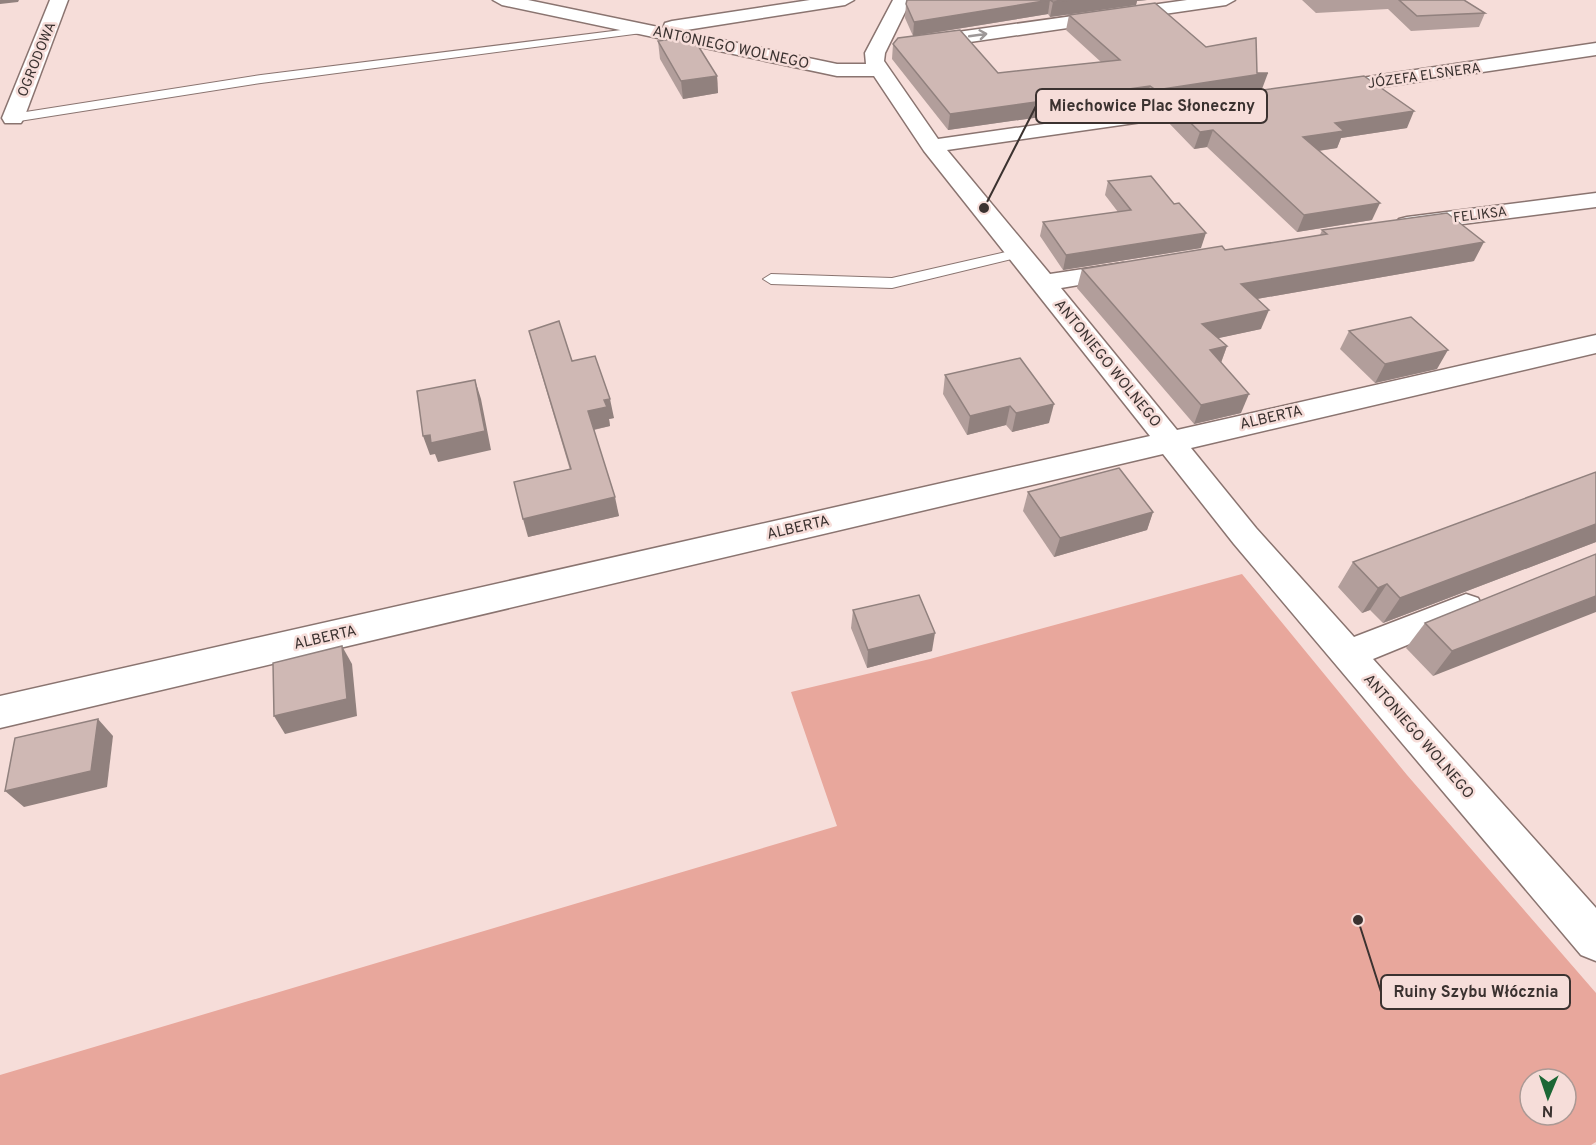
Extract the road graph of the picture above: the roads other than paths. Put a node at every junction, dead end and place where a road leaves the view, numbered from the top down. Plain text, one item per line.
1 (59, 0) edge
2 (502, 0) edge
3 (845, 0) edge
4 (902, 0) edge
5 (1226, 0) edge
6 (653, 29) junction
7 (1596, 49) edge
8 (879, 57) junction
9 (1305, 92) edge
10 (1235, 102) edge
11 (13, 118) joint
12 (932, 146) junction
13 (1596, 200) edge
14 (1380, 228) edge
15 (1018, 253) junction
16 (1148, 266) edge
17 (771, 279) dead end
18 (1044, 284) junction
19 (1596, 344) edge
20 (1170, 440) junction
21 (1499, 594) edge
22 (1348, 654) junction
23 (0, 712) edge
24 (1596, 940) edge

1 - 11 street, OGRODOWA
2 - 6 street, ANTONIEGO WOLNEGO
3 - 6 street
4 - 8 street
8 -> 5 street
6 - 8 street, ANTONIEGO WOLNEGO
6 - 11 lane
7 - 9 street, JÓZEFA ELSNERA
8 - 12 street, ANTONIEGO WOLNEGO
10 - 12 street
12 - 15 street, ANTONIEGO WOLNEGO
13 - 14 street, FELIKSA
15 - 17 lane
15 - 18 street, ANTONIEGO WOLNEGO
16 - 18 street
18 - 20 street, ANTONIEGO WOLNEGO
19 - 20 street, ALBERTA
20 - 22 street, ANTONIEGO WOLNEGO
20 - 23 street, ALBERTA
21 - 22 street
22 - 24 street, ANTONIEGO WOLNEGO

